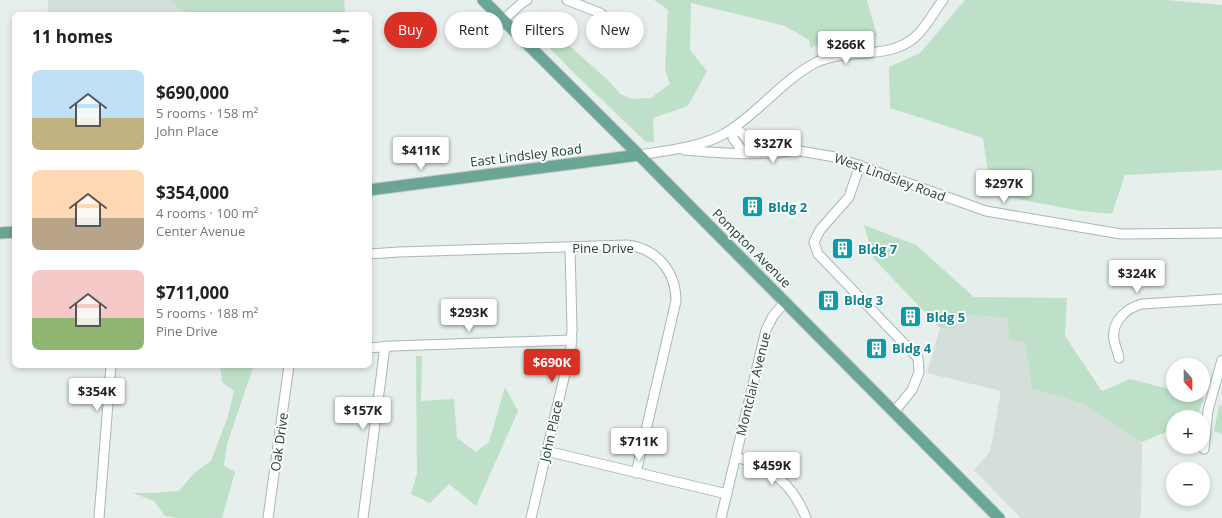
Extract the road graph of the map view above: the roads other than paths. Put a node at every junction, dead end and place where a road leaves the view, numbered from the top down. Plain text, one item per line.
1 (483, 0) edge
2 (528, 0) edge
3 (567, 0) edge
4 (943, 0) edge
5 (495, 12) edge
6 (597, 12) edge
7 (503, 20) joint
8 (733, 128) junction
9 (678, 149) junction
10 (794, 150) junction
11 (750, 153) junction
12 (639, 155) junction
13 (860, 165) junction
14 (372, 190) edge
15 (12, 232) edge
16 (0, 233) edge
17 (1222, 233) edge
18 (570, 247) junction
19 (372, 254) edge
20 (1222, 299) edge
21 (785, 302) junction
22 (572, 340) junction
23 (385, 346) junction
24 (372, 348) edge
25 (1119, 358) dead end
26 (1222, 360) edge
27 (111, 368) edge
28 (289, 368) edge
29 (1208, 410) edge
30 (894, 412) junction
31 (546, 451) junction
32 (736, 457) junction
33 (636, 472) junction
34 (727, 494) junction
35 (99, 518) edge
36 (268, 518) edge
37 (363, 518) edge
38 (531, 518) edge
39 (721, 518) edge
40 (806, 518) edge
41 (999, 518) edge

1 - 5 main road, Pompton Avenue
2 - 7 street
3 - 6 street
4 - 8 street
7 - 12 main road, Pompton Avenue
8 - 9 street
8 - 10 street, West Lindsley Road
8 - 11 street
9 - 11 street, West Lindsley Road
9 - 12 street
10 - 11 street, West Lindsley Road
10 - 13 street, West Lindsley Road
12 - 14 main road, East Lindsley Road
12 - 21 main road, Pompton Avenue
13 - 17 street, West Lindsley Road
13 - 30 street
15 - 16 main road
18 - 19 street, Pine Drive
18 - 22 street, John Place
18 - 33 street, Pine Drive
20 - 25 street
21 - 30 main road, Pompton Avenue
21 - 32 street, Montclair Avenue
22 - 23 street
22 - 31 street, John Place
23 - 24 street
23 - 37 street
26 - 29 street
27 - 35 street
28 - 36 street, Oak Drive
30 - 41 main road, Pompton Avenue
31 - 33 street
31 - 38 street, John Place
32 - 34 street, Montclair Avenue
32 - 40 street
33 - 34 street
34 - 39 street, Montclair Avenue

